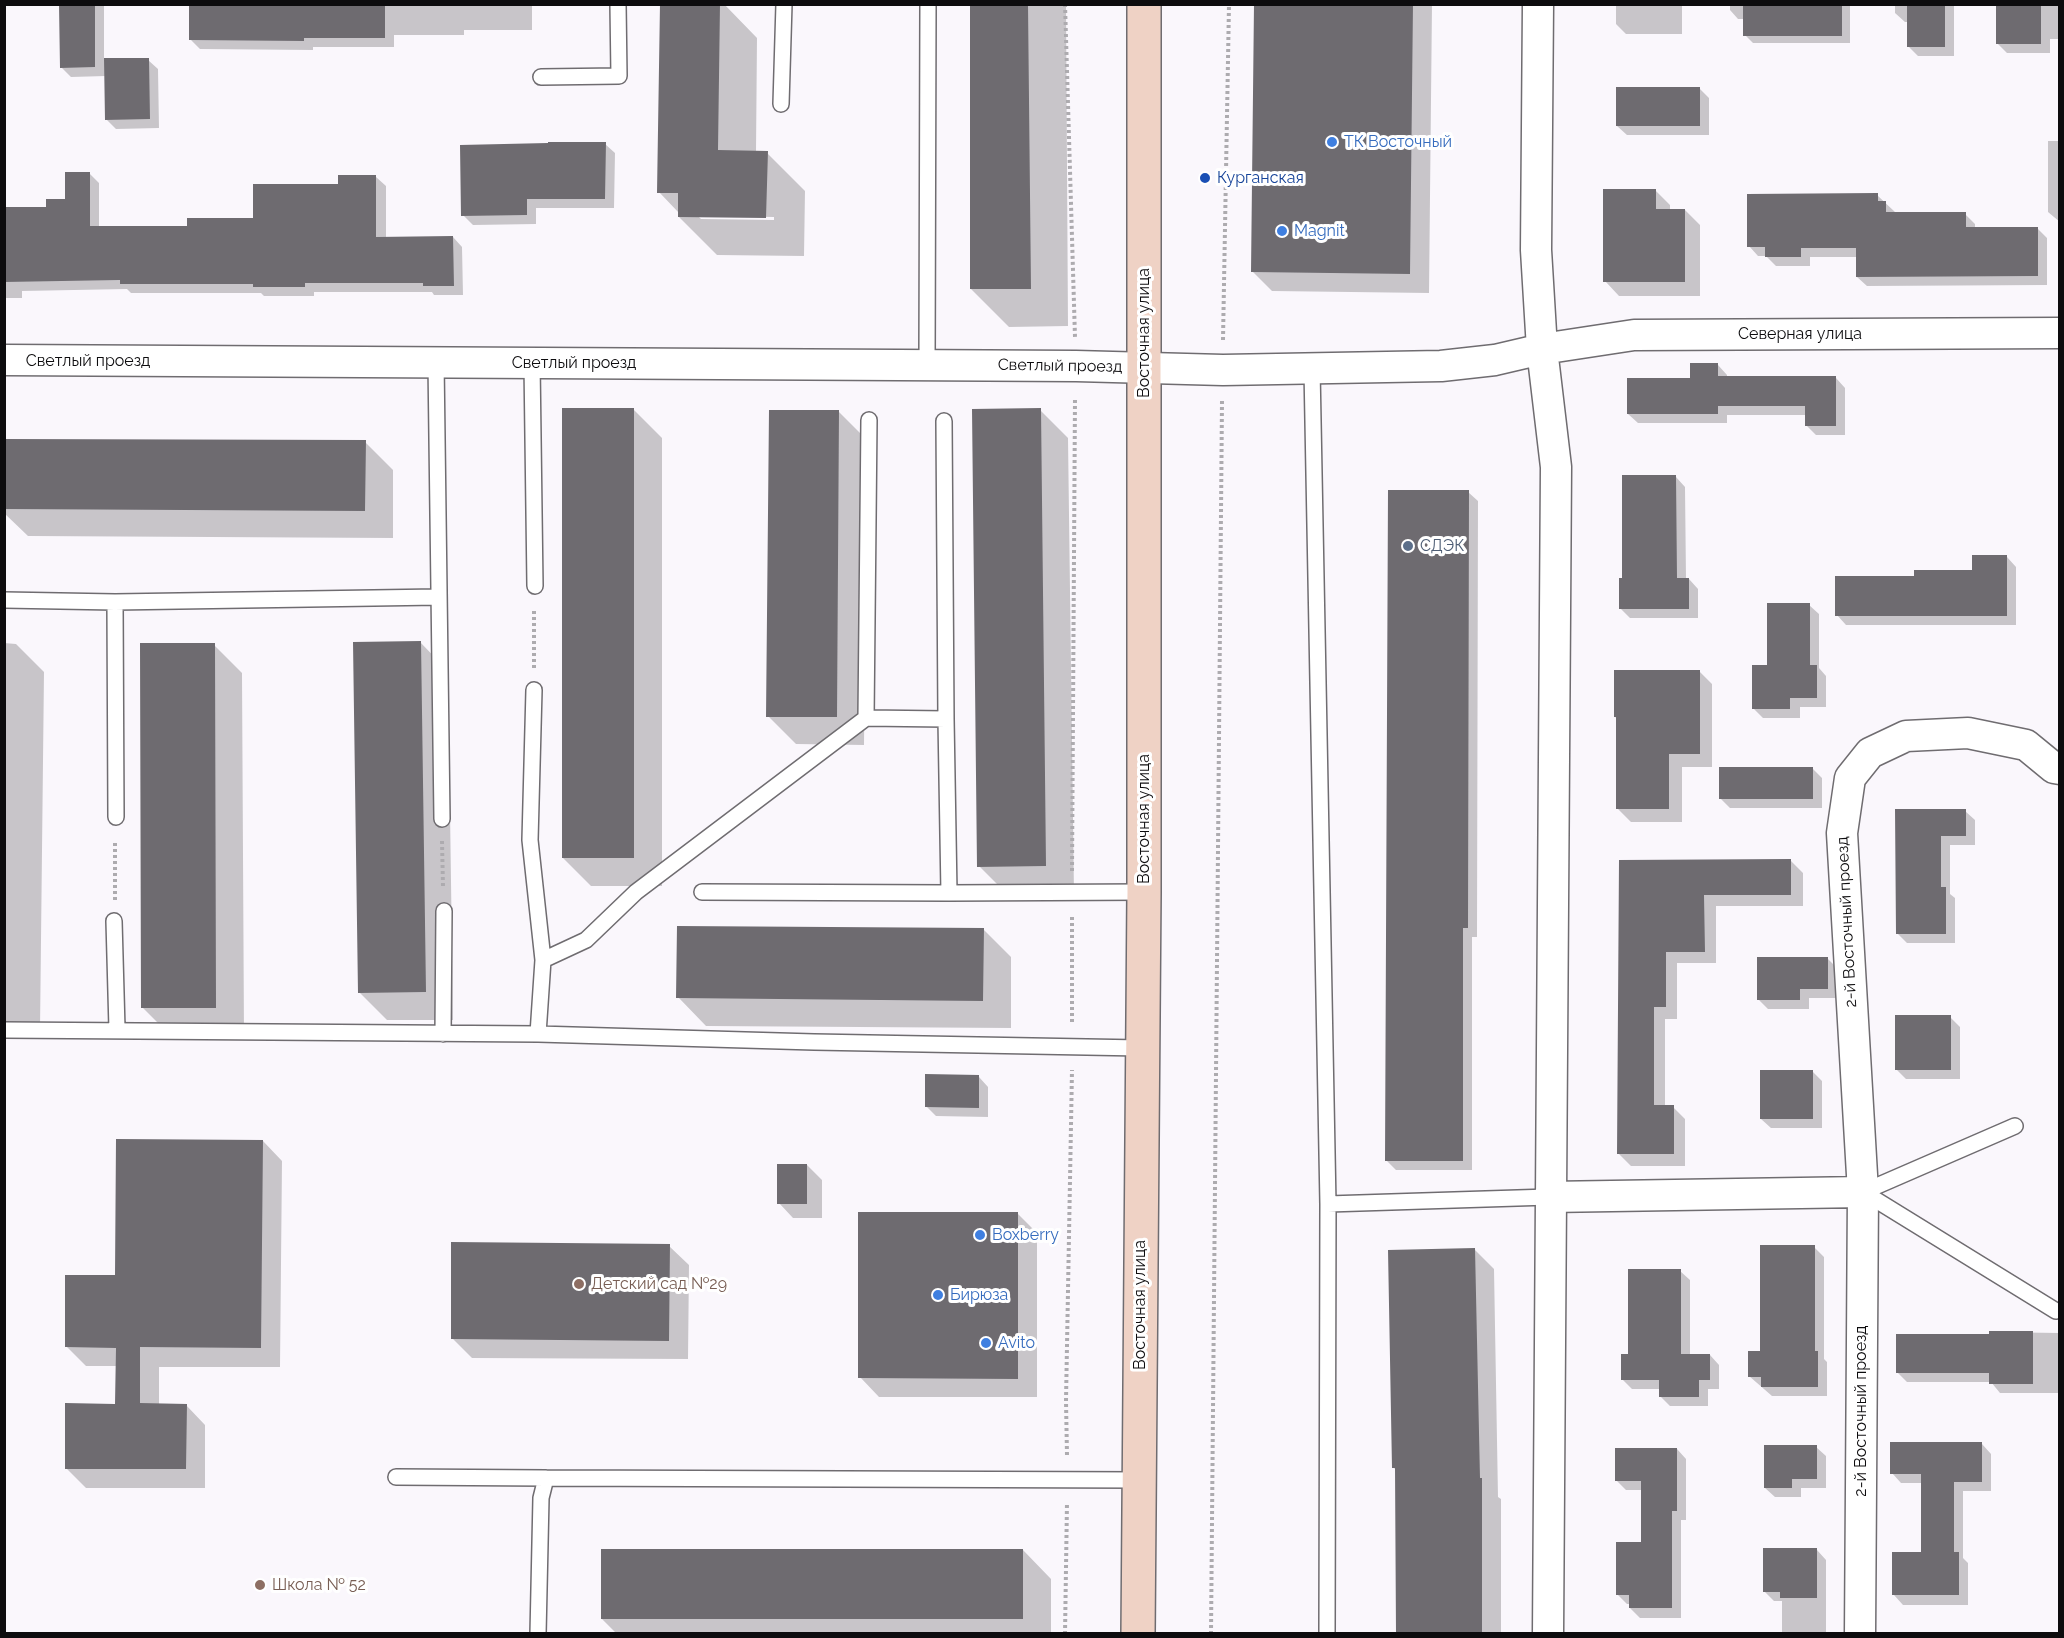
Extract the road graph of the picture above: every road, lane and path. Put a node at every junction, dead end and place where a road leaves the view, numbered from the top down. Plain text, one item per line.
1 (618, 4) edge
2 (784, 4) edge
3 (928, 4) edge
4 (1065, 4) edge
5 (1144, 4) edge
6 (1229, 4) edge
7 (1538, 4) edge
8 (541, 77) dead end
9 (781, 104) dead end
10 (2060, 333) edge
11 (1542, 349) junction
12 (4, 360) edge
13 (436, 362) junction
14 (532, 363) junction
15 (927, 364) junction
16 (1076, 366) junction
17 (1144, 368) junction
18 (1312, 369) junction
19 (1223, 370) junction
20 (869, 420) dead end
21 (944, 421) dead end
22 (535, 586) joint
23 (438, 597) junction
24 (4, 600) edge
25 (115, 602) junction
26 (534, 690) joint
27 (866, 718) junction
28 (946, 719) junction
29 (2060, 769) edge
30 (116, 817) joint
31 (442, 819) joint
32 (702, 891) dead end
33 (1144, 892) junction
34 (949, 893) junction
35 (1072, 894) junction
36 (444, 911) joint
37 (114, 921) joint
38 (543, 960) junction
39 (117, 1029) junction
40 (4, 1030) edge
41 (443, 1034) junction
42 (538, 1034) junction
43 (1072, 1046) junction
44 (1141, 1048) junction
45 (2015, 1126) dead end
46 (1863, 1192) junction
47 (1550, 1197) junction
48 (1328, 1204) junction
49 (2056, 1311) dead end
50 (396, 1477) dead end
51 (546, 1478) junction
52 (1067, 1479) junction
53 (1140, 1480) junction
54 (538, 1634) edge
55 (1065, 1634) edge
56 (1138, 1634) edge
57 (1211, 1634) edge
58 (1327, 1634) edge
59 (1548, 1634) edge
60 (1860, 1634) edge

1 - 8 lane
2 - 9 lane
3 - 15 lane
4 - 16 path
5 - 17 main road, Восточная улица
6 - 19 path
7 - 11 street
10 - 11 street, Северная улица
11 - 18 street, Северная улица
11 - 47 street
12 - 13 street, Светлый проезд
13 - 14 street, Светлый проезд
13 - 23 lane
14 - 15 street, Светлый проезд
14 - 22 lane
15 - 16 street, Светлый проезд
16 - 17 street, Светлый проезд
16 - 35 path
17 - 19 street, Светлый проезд
17 - 33 main road, Восточная улица
18 - 19 street, Светлый проезд
18 - 48 lane
19 - 57 path
20 - 27 lane
21 - 28 lane
22 - 26 path
23 - 25 lane
23 - 31 lane
24 - 25 lane
25 - 30 lane
26 - 38 lane
27 - 28 lane
27 - 38 lane
28 - 34 lane
29 - 46 street, 2-й Восточный проезд
30 - 37 path
31 - 36 path
32 - 34 lane
33 - 35 lane
33 - 44 main road, Восточная улица
34 - 35 lane
35 - 43 path
36 - 41 lane
37 - 39 lane
38 - 42 lane
39 - 40 lane
39 - 41 lane
41 - 42 lane
42 - 43 lane
43 - 44 lane
43 - 52 path
44 - 53 main road, Восточная улица
45 - 46 lane
46 - 47 street
46 - 49 lane
46 - 60 street, 2-й Восточный проезд
47 - 48 lane
47 - 59 street
48 - 58 lane
50 - 51 lane
51 - 52 lane
51 - 54 lane
52 - 53 lane
52 - 55 path
53 - 56 main road, Восточная улица

